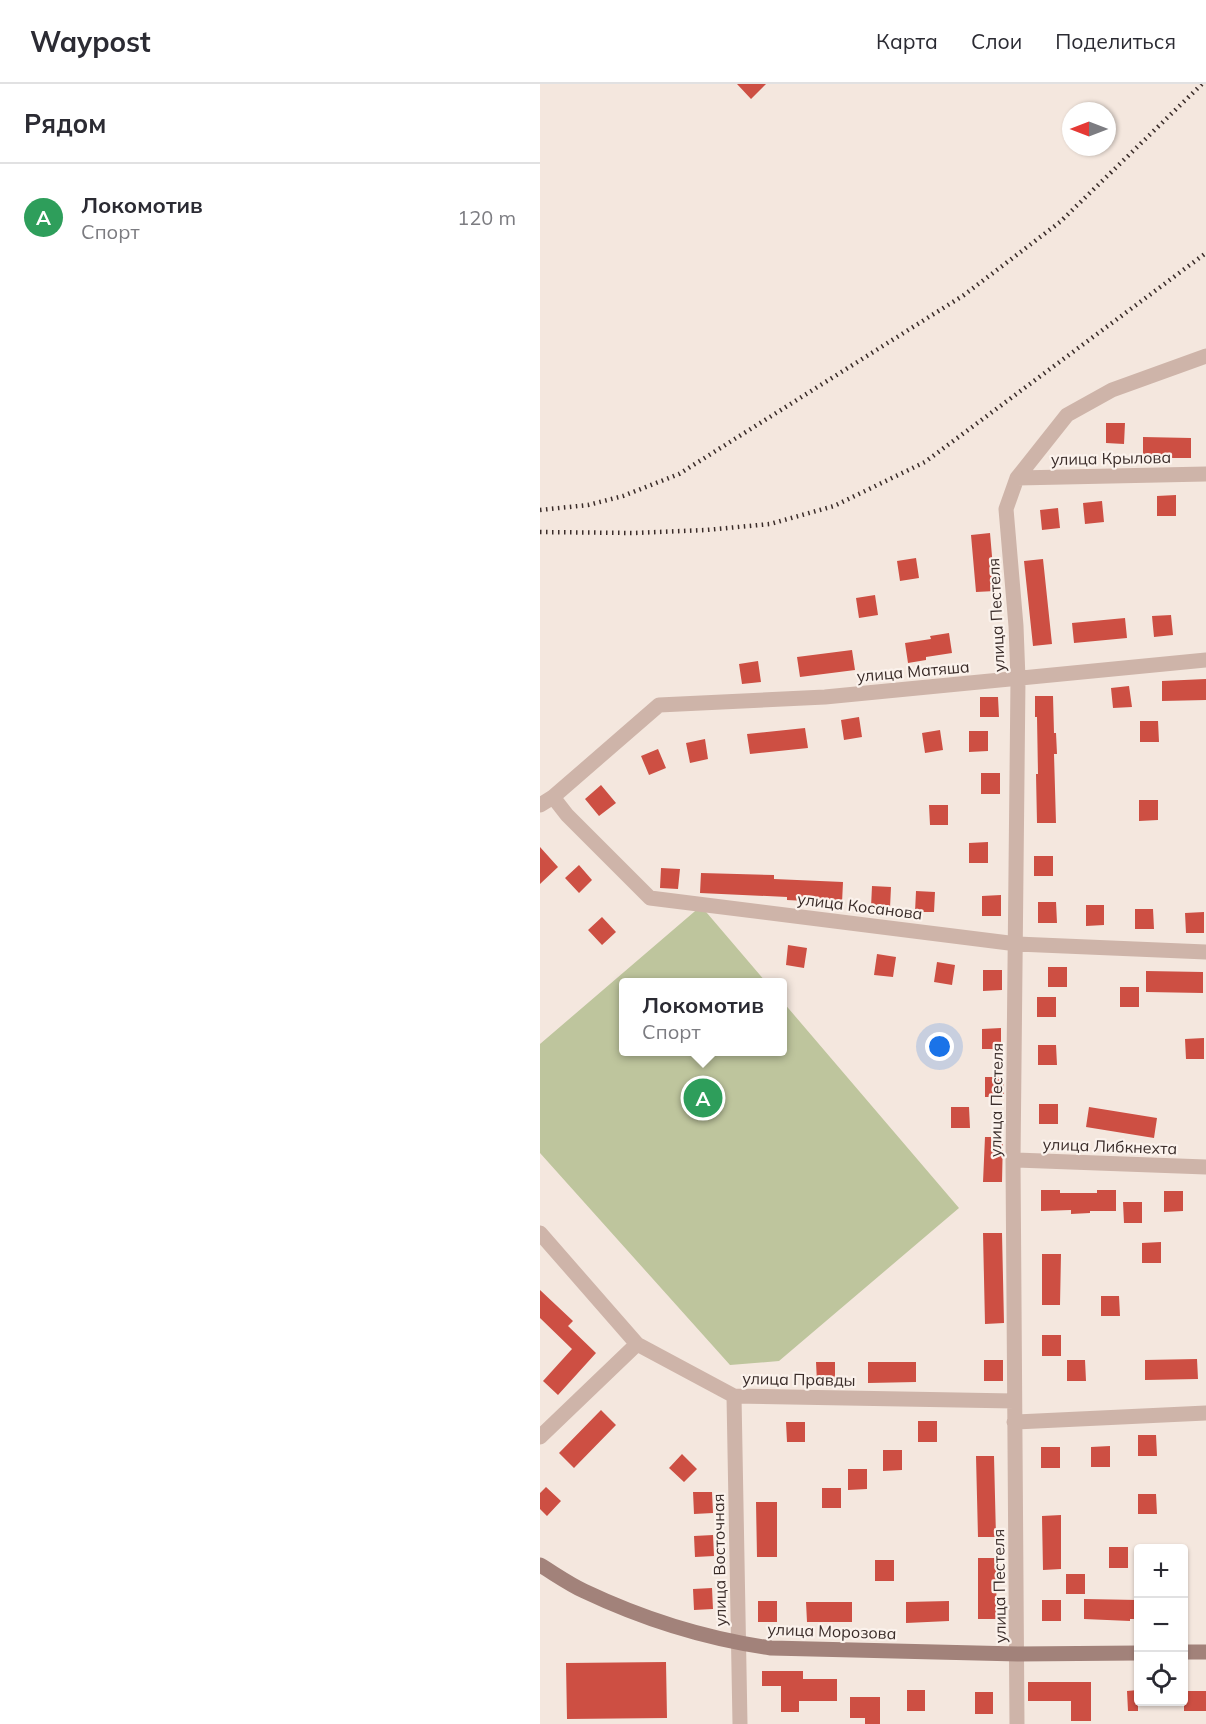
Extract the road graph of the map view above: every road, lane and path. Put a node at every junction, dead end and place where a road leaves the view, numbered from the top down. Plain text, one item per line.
1 (1206, 356) edge
2 (1206, 474) edge
3 (1017, 478) junction
4 (1206, 660) edge
5 (1018, 679) junction
6 (547, 801) edge
7 (1017, 944) junction
8 (1206, 952) edge
9 (1013, 1161) junction
10 (1206, 1167) edge
11 (540, 1233) edge
12 (637, 1344) junction
13 (734, 1396) junction
14 (1014, 1401) junction
15 (1206, 1413) edge
16 (1014, 1422) junction
17 (540, 1437) edge
18 (540, 1565) edge
19 (739, 1644) junction
20 (1188, 1652) edge
21 (1206, 1652) edge
22 (1134, 1653) edge
23 (1018, 1654) junction
24 (740, 1724) edge
25 (1017, 1724) edge

1 - 3 street, улица Пестеля
2 - 3 street, улица Крылова
3 - 5 street, улица Пестеля
4 - 5 street, улица Матяша
5 - 6 street, улица Матяша
5 - 7 street, улица Пестеля
6 - 7 street, улица Косанова
7 - 8 street, улица Косанова
7 - 9 street, улица Пестеля
9 - 10 street, улица Либкнехта
9 - 14 street, улица Пестеля
11 - 12 street, улица Правды
12 - 13 street, улица Правды
12 - 17 street
13 - 14 street, улица Правды
13 - 19 street, улица Восточная
14 - 16 street, улица Пестеля
15 - 16 street
16 - 23 street, улица Пестеля
18 - 19 main road, улица Морозова
19 - 23 main road, улица Морозова
19 - 24 street, улица Восточная
20 - 21 main road
22 - 23 main road, улица Морозова
23 - 25 street, улица Пестеля

